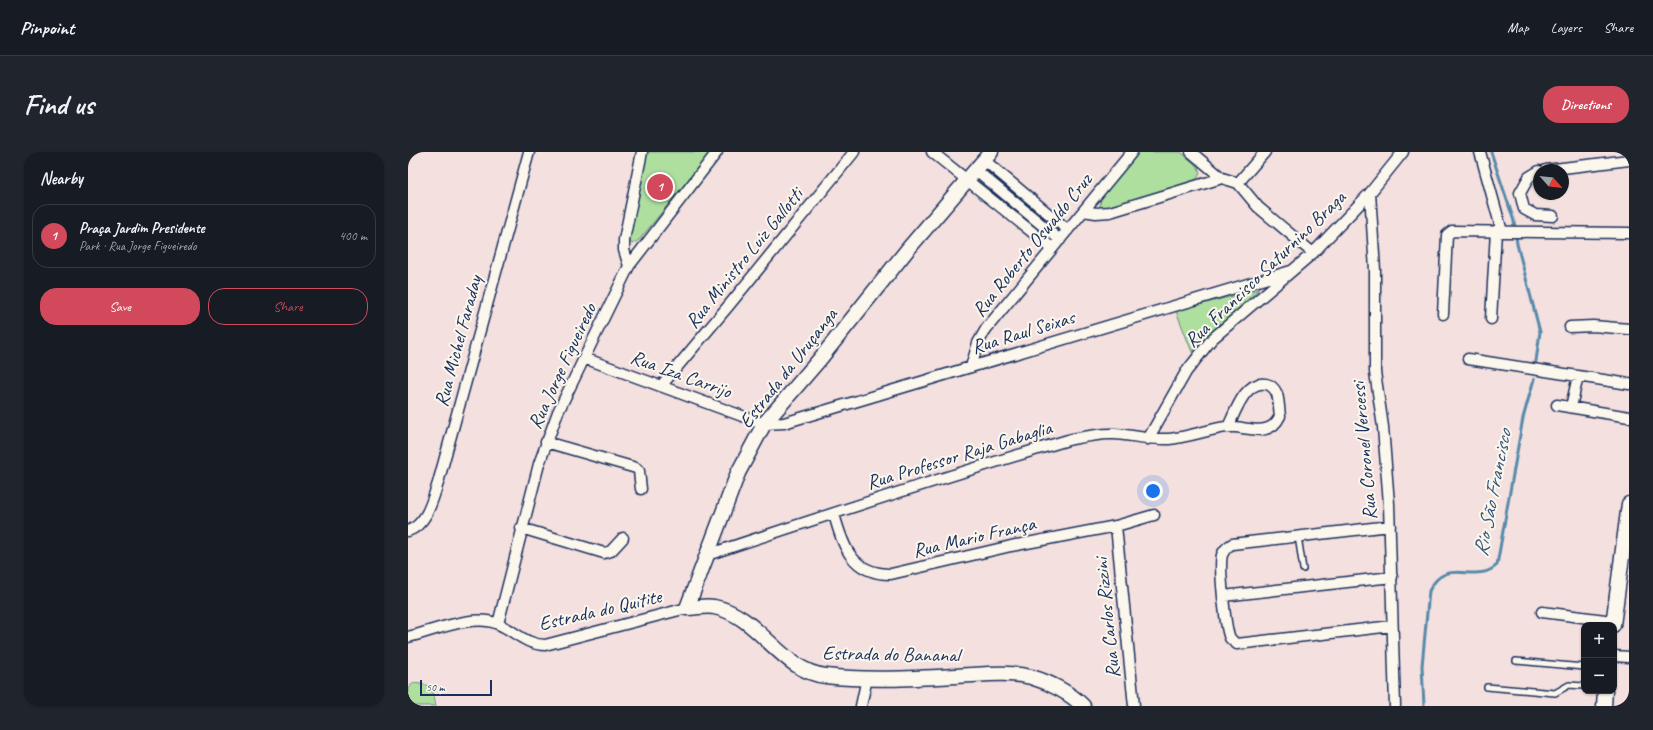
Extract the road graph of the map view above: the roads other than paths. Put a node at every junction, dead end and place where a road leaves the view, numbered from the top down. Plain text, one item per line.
1 (528, 152) edge
2 (642, 152) edge
3 (718, 152) edge
4 (854, 152) edge
5 (932, 152) edge
6 (1132, 152) edge
7 (1191, 152) edge
8 (1265, 152) edge
9 (1403, 152) edge
10 (1480, 152) edge
11 (1629, 160) edge
12 (980, 166) edge
13 (1569, 167) edge
14 (1533, 175) edge
15 (1222, 178) junction
16 (1238, 183) junction
17 (1370, 193) junction
18 (1084, 211) junction
19 (1553, 216) dead end
20 (1068, 230) junction
21 (1506, 231) junction
22 (1629, 232) edge
23 (1060, 240) junction
24 (1052, 248) junction
25 (1313, 253) junction
26 (629, 266) junction
27 (1291, 271) junction
28 (1444, 314) dead end
29 (1491, 319) dead end
30 (1570, 327) dead end
31 (1629, 329) edge
32 (584, 358) junction
33 (1468, 359) dead end
34 (970, 367) junction
35 (1578, 376) junction
36 (1629, 384) edge
37 (661, 386) junction
38 (1557, 404) dead end
39 (1571, 407) junction
40 (1629, 417) edge
41 (764, 424) junction
42 (1228, 427) junction
43 (1148, 439) junction
44 (546, 442) junction
45 (641, 489) dead end
46 (1629, 507) edge
47 (834, 514) junction
48 (1154, 515) dead end
49 (1116, 526) junction
50 (1390, 526) junction
51 (521, 528) junction
52 (408, 530) edge
53 (1298, 536) junction
54 (622, 538) dead end
55 (707, 555) junction
56 (1303, 569) dead end
57 (1392, 577) junction
58 (1223, 596) junction
59 (687, 608) junction
60 (1542, 612) dead end
61 (1607, 622) edge
62 (1613, 622) edge
63 (498, 624) junction
64 (1392, 626) junction
65 (408, 637) edge
66 (1617, 656) edge
67 (1629, 657) edge
68 (1516, 661) dead end
69 (1581, 667) edge
70 (867, 678) junction
71 (1581, 686) edge
72 (1487, 687) dead end
73 (1605, 694) edge
74 (860, 706) edge
75 (1083, 706) edge
76 (1134, 706) edge
77 (1395, 706) edge
78 (1604, 706) edge

1 - 52 street, Rua Michel Faraday
2 - 26 street
3 - 26 street, Rua Jorge Figueiredo
4 - 37 street, Rua Ministro Luiz Gallotti
5 - 12 street
6 - 18 street, Rua Roberto Oswaldo Cruz
7 - 15 street
8 - 16 street
9 - 17 street, Rua Francisco Saturnino Braga
10 - 21 street
11 - 13 street
12 - 20 street
12 - 23 street
12 - 24 street
12 - 41 street, Estrada da Uruçanga
14 - 19 street
15 - 16 street
15 - 18 street
16 - 25 street
17 - 25 street, Rua Francisco Saturnino Braga
17 - 50 street, Rua Coronel Vercessi
18 - 20 street, Rua Roberto Oswaldo Cruz
20 - 23 street, Rua Roberto Oswaldo Cruz
21 - 22 street
21 - 28 street
21 - 29 street
23 - 24 street, Rua Roberto Oswaldo Cruz
24 - 34 street, Rua Roberto Oswaldo Cruz
25 - 27 street, Rua Francisco Saturnino Braga
26 - 32 street, Rua Jorge Figueiredo
27 - 34 street, Rua Raul Seixas
27 - 43 street, Rua Francisco Saturnino Braga
30 - 31 street
32 - 37 street, Rua Iza Carrijo
32 - 44 street, Rua Jorge Figueiredo
33 - 35 street
34 - 41 street, Rua Raul Seixas
35 - 36 street
35 - 39 street
37 - 41 street, Rua Iza Carrijo
38 - 39 street
39 - 40 street
41 - 55 street, Estrada da Uruçanga
42 - 42 street, Rua Professor Raja Gabaglia
42 - 43 street, Rua Professor Raja Gabaglia
43 - 47 street, Rua Professor Raja Gabaglia
44 - 45 street
44 - 51 street, Rua Jorge Figueiredo
46 - 62 street
47 - 49 street, Rua Mario França
47 - 55 street, Rua Professor Raja Gabaglia
48 - 49 street, Rua Mario França
49 - 76 street, Rua Carlos Rizzini
50 - 53 street
50 - 57 street, Rua Coronel Vercessi
51 - 54 street
51 - 63 street, Rua Jorge Figueiredo
53 - 56 lane
53 - 58 street
55 - 59 street, Estrada da Uruçanga
57 - 58 street
57 - 64 street, Rua Coronel Vercessi
58 - 64 street
59 - 63 street, Estrada do Quitite
59 - 70 street, Estrada do Bananal
60 - 61 street
63 - 65 street, Estrada do Quitite
64 - 77 street, Rua Coronel Vercessi
66 - 67 street
68 - 69 lane
70 - 74 street
70 - 75 street, Estrada do Bananal
71 - 72 lane
73 - 78 street

